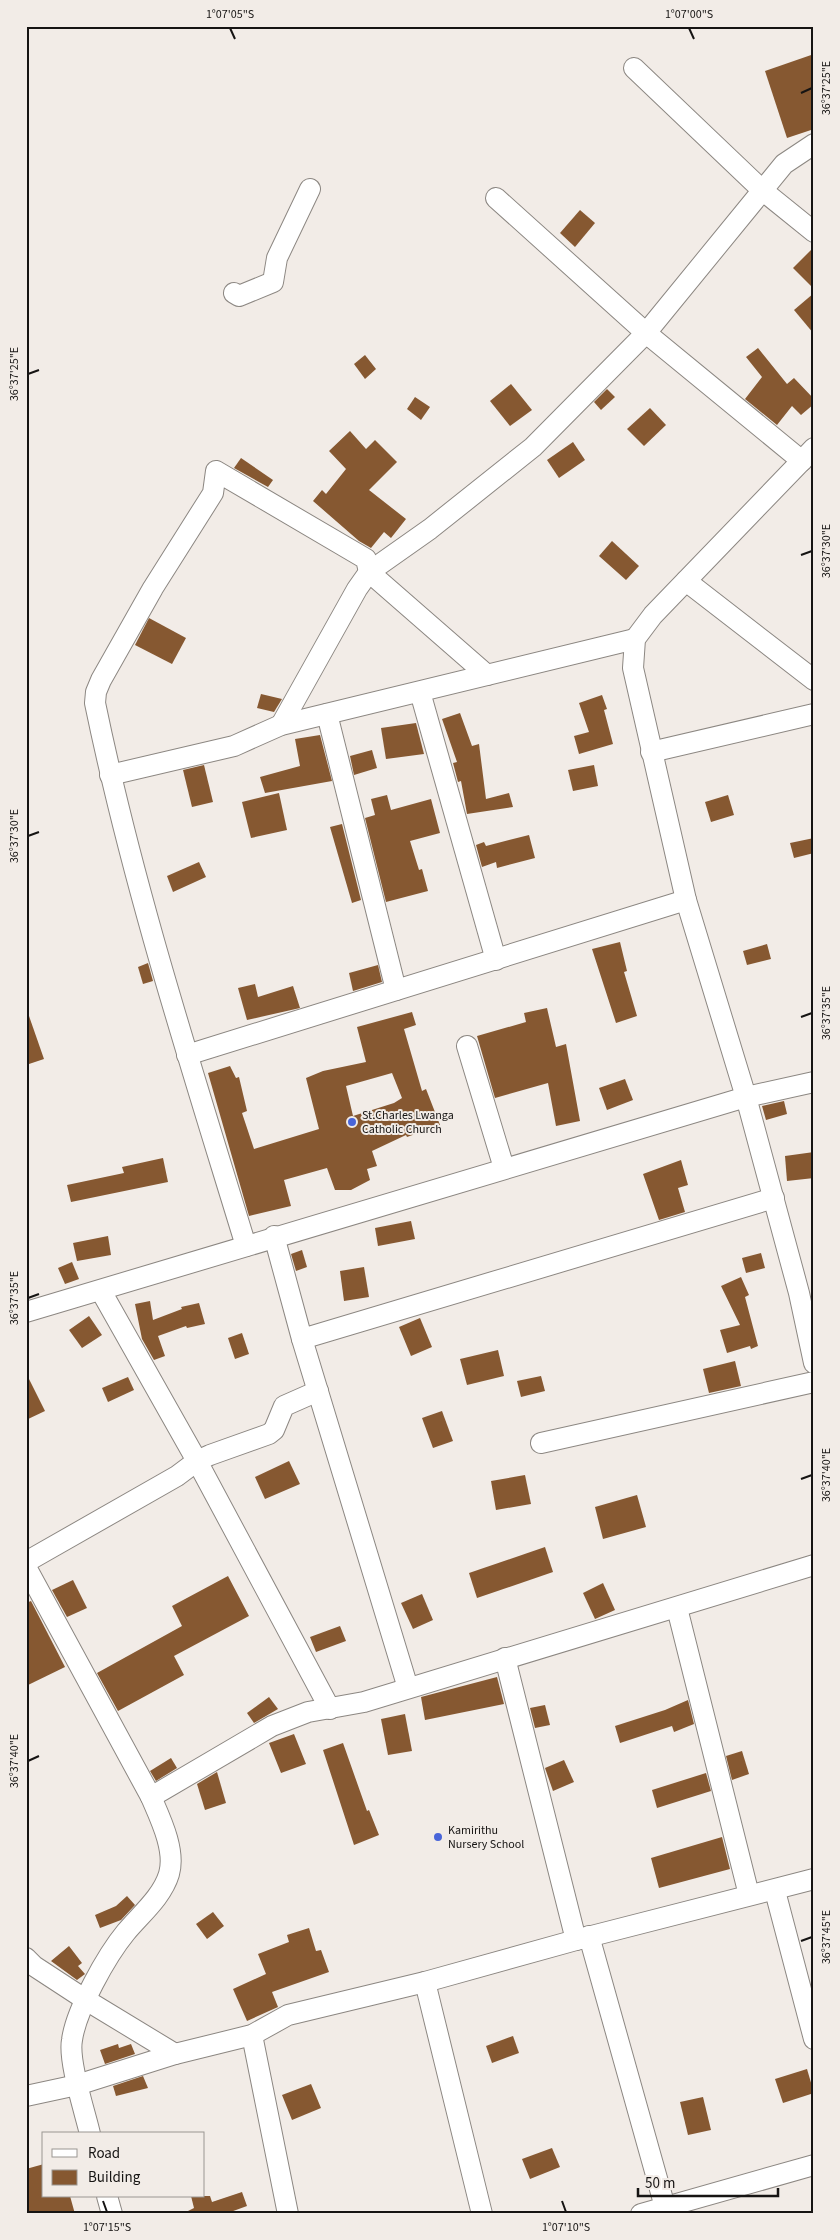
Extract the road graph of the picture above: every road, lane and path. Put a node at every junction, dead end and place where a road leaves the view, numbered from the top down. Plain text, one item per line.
1 (634, 68) dead end
2 (814, 144) edge
3 (310, 189) dead end
4 (762, 190) junction
5 (496, 198) dead end
6 (814, 232) edge
7 (234, 293) dead end
8 (646, 333) junction
9 (808, 454) edge
10 (369, 572) junction
11 (686, 581) junction
12 (635, 639) junction
13 (487, 675) junction
14 (814, 680) edge
15 (420, 692) junction
16 (327, 714) junction
17 (814, 714) edge
18 (282, 724) junction
19 (651, 752) junction
20 (110, 775) junction
21 (686, 900) junction
22 (496, 960) junction
23 (396, 990) junction
24 (467, 1046) dead end
25 (187, 1055) junction
26 (814, 1082) edge
27 (746, 1097) junction
28 (504, 1168) junction
29 (774, 1198) junction
30 (274, 1236) junction
31 (246, 1246) junction
32 (101, 1291) junction
33 (806, 1292) edge
34 (26, 1312) edge
35 (302, 1339) junction
36 (814, 1363) edge
37 (814, 1382) edge
38 (318, 1391) junction
39 (541, 1443) dead end
40 (197, 1461) junction
41 (26, 1562) edge
42 (814, 1566) edge
43 (26, 1567) edge
44 (677, 1608) junction
45 (505, 1658) junction
46 (408, 1688) junction
47 (330, 1709) junction
48 (151, 1797) junction
49 (814, 1879) edge
50 (775, 1890) junction
51 (749, 1895) junction
52 (583, 1938) junction
53 (26, 1958) edge
54 (425, 1982) junction
55 (86, 2000) junction
56 (252, 2035) junction
57 (814, 2039) edge
58 (175, 2054) junction
59 (77, 2085) junction
60 (26, 2096) edge
61 (89, 2132) edge
62 (814, 2165) edge
63 (108, 2198) edge
64 (665, 2207) junction
65 (112, 2214) edge
66 (288, 2214) edge
67 (482, 2214) edge
68 (641, 2214) edge

1 - 4 street
2 - 4 street
3 - 7 street
4 - 6 street
4 - 8 street
5 - 8 street
8 - 9 street
8 - 10 street
9 - 11 street
10 - 13 street
10 - 18 street
10 - 20 street
11 - 12 street
11 - 14 street
12 - 13 street
12 - 19 street
13 - 15 street
15 - 16 street
15 - 22 street
16 - 18 street
16 - 23 street
17 - 19 street
18 - 20 street
19 - 21 street
20 - 25 street
21 - 22 street
21 - 27 street
22 - 23 street
23 - 25 street
24 - 28 street
25 - 31 street
26 - 27 street
27 - 28 street
27 - 29 street
28 - 30 street
29 - 33 street
29 - 35 street
30 - 31 street
30 - 35 street
31 - 32 street
32 - 34 street
32 - 40 street
33 - 36 street
35 - 38 street
37 - 39 street
38 - 40 street
38 - 46 street
40 - 41 street
40 - 47 street
42 - 44 street
43 - 48 street
44 - 45 street
44 - 51 street
45 - 46 street
45 - 52 street
46 - 47 street
47 - 48 street
48 - 55 street
49 - 50 street
50 - 51 street
50 - 57 street
51 - 52 street
52 - 54 street
52 - 64 street
53 - 55 street
54 - 56 street
54 - 67 street
55 - 58 street
55 - 59 street
56 - 58 street
56 - 66 street
58 - 59 street
59 - 60 street
59 - 61 street
62 - 64 street
63 - 65 street
64 - 68 street

